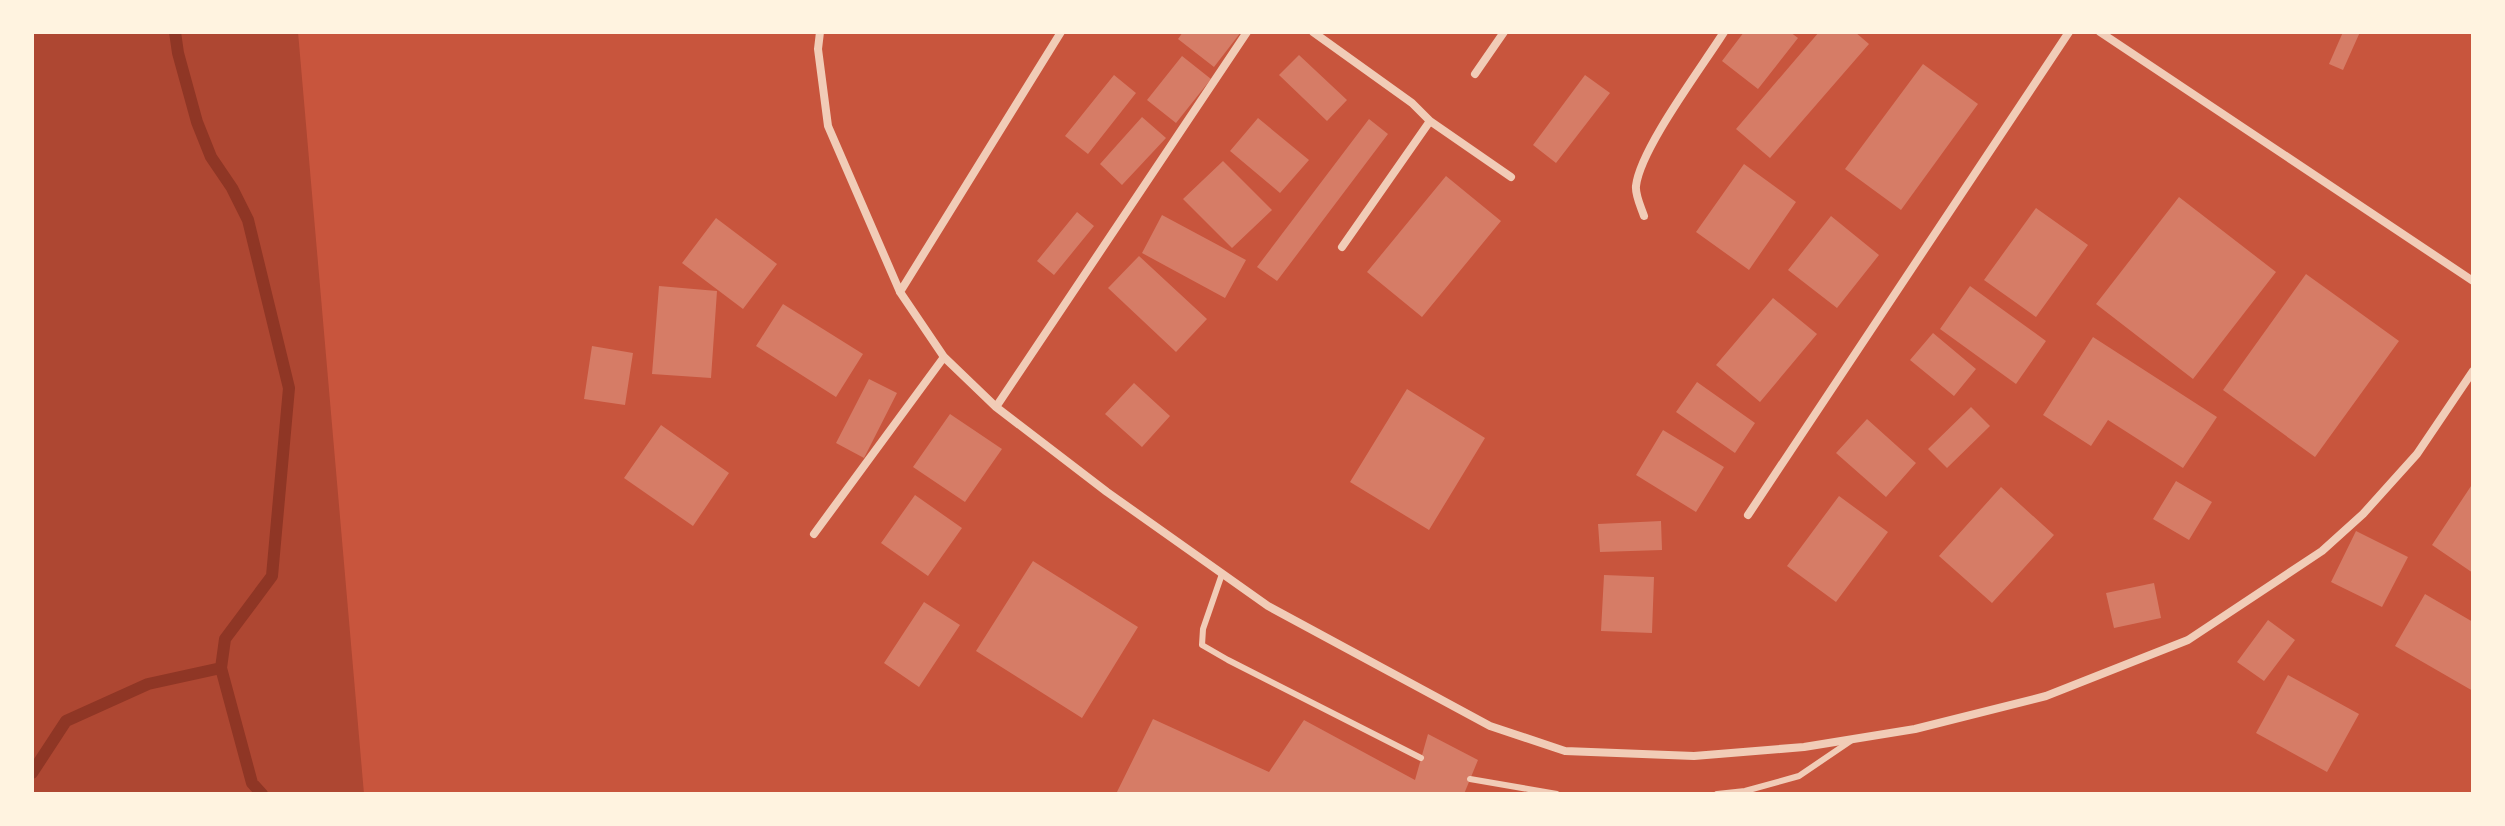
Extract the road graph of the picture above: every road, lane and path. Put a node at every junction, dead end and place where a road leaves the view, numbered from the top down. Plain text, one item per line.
1 (820, 32) edge
2 (1061, 32) edge
3 (1247, 32) edge
4 (1313, 32) edge
5 (1504, 32) edge
6 (1724, 32) edge
7 (2069, 32) edge
8 (2100, 32) edge
9 (1475, 74) dead end
10 (1430, 121) junction
11 (1511, 177) dead end
12 (1644, 216) dead end
13 (1342, 247) dead end
14 (2473, 281) edge
15 (900, 292) junction
16 (944, 357) junction
17 (2473, 371) edge
18 (996, 407) junction
19 (1748, 515) dead end
20 (814, 534) dead end
21 (1222, 574) junction
22 (1853, 739) junction
23 (1421, 758) dead end
24 (1470, 779) dead end
25 (1557, 794) edge
26 (1717, 794) edge

1 - 15 street
2 - 15 street
3 - 18 street
4 - 10 street
5 - 9 street
6 - 12 street
7 - 19 street
8 - 14 street
10 - 11 street
10 - 13 street
15 - 16 street
16 - 18 street
16 - 20 street
17 - 22 street
18 - 21 street
21 - 22 street
21 - 23 lane
22 - 26 lane
24 - 25 lane

